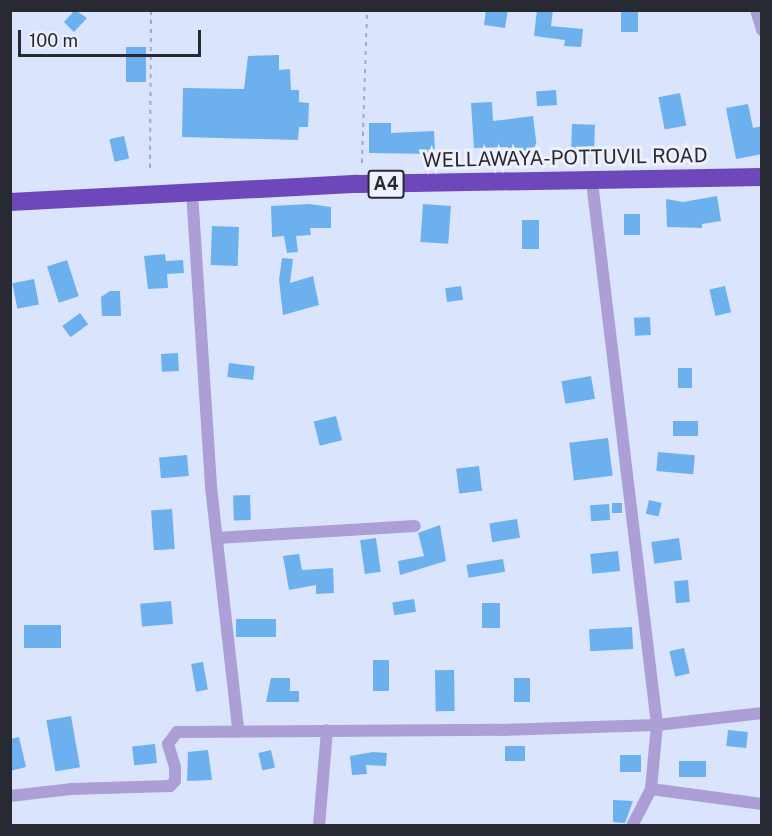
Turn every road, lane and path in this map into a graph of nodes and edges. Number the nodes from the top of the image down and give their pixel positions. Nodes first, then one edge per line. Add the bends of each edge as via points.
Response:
1 (151, 10) edge
2 (367, 10) edge
3 (756, 10) edge
4 (762, 30) edge
5 (362, 163) dead end
6 (150, 168) dead end
7 (762, 177) edge
8 (592, 182) junction
9 (192, 192) junction
10 (10, 202) edge
11 (415, 526) dead end
12 (217, 538) junction
13 (762, 713) edge
14 (657, 725) junction
15 (238, 729) junction
16 (327, 730) junction
17 (651, 789) junction
18 (10, 796) edge
19 (762, 804) edge
20 (319, 825) edge
21 (632, 825) edge

1 - 6 path
2 - 5 path
3 - 4 street
7 - 8 highway, WELLAWAYA-POTTUVIL ROAD / A4
8 - 9 highway, WELLAWAYA-POTTUVIL ROAD / A4 via 358,184
8 - 14 street
9 - 10 highway, WELLAWAYA-POTTUVIL ROAD / A4
9 - 12 street
11 - 12 street
12 - 15 street
13 - 14 street
14 - 16 street
14 - 17 street
15 - 16 street
15 - 18 street via 172,735 168,744 175,781 170,786 70,789
16 - 20 street
17 - 19 street
17 - 21 street

